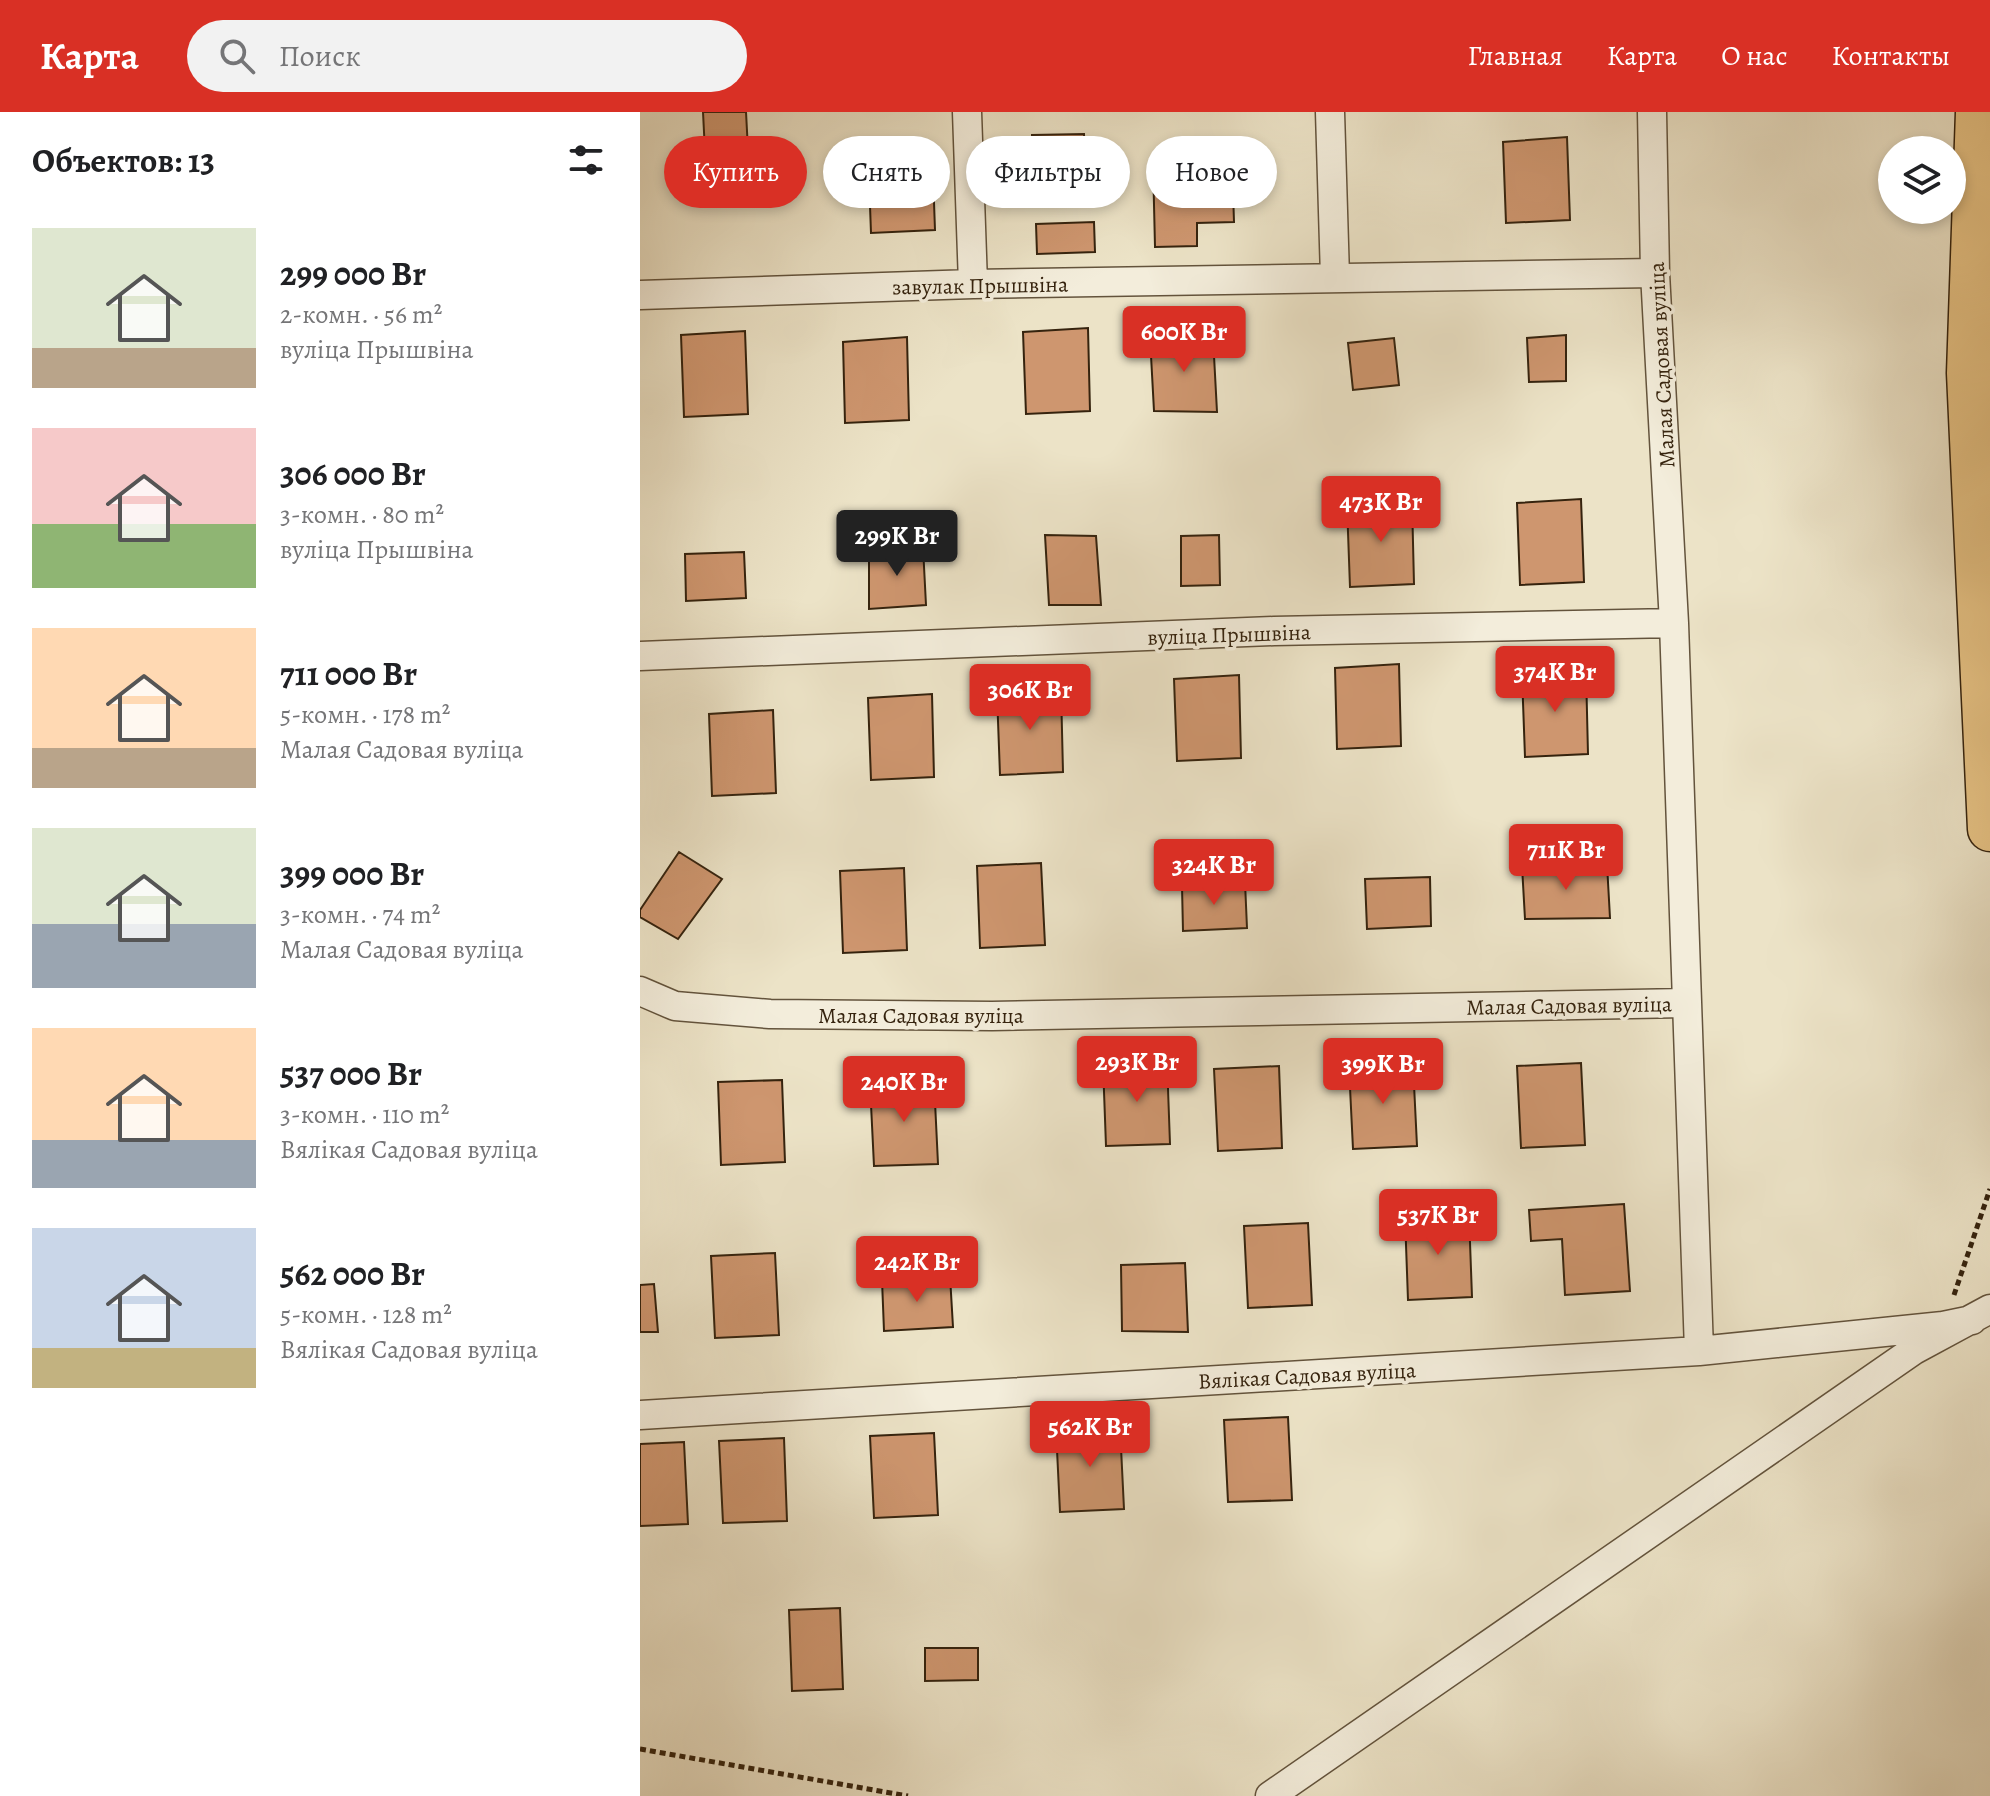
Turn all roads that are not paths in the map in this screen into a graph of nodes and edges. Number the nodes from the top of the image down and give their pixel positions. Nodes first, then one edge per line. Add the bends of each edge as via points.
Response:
1 (967, 112) edge
2 (1330, 112) edge
3 (1652, 112) edge
4 (1978, 112) edge
5 (1655, 273) junction
6 (1335, 277) junction
7 (973, 284) junction
8 (640, 295) edge
9 (1674, 623) junction
10 (640, 656) edge
11 (1990, 829) edge
12 (640, 991) edge
13 (1685, 1003) junction
14 (1981, 1314) edge
15 (1699, 1351) junction
16 (640, 1415) edge
17 (1270, 1796) edge

1 - 7 street
2 - 6 street
3 - 5 street, Малая Садовая вуліца
4 - 11 main road via 1969,373
5 - 6 street, завулак Прышвіна
5 - 9 street, Малая Садовая вуліца
6 - 7 street, завулак Прышвіна
7 - 8 street, завулак Прышвіна
9 - 10 street, вуліца Прышвіна via 1274,631
9 - 13 street, Малая Садовая вуліца
12 - 13 street, Малая Садовая вуліца via 675,1006 770,1014 992,1016
13 - 15 street, Малая Садовая вуліца
14 - 15 street, Вялікая Садовая вуліца via 1943,1326
14 - 17 street via 1914,1350
15 - 16 street, Вялікая Садовая вуліца

